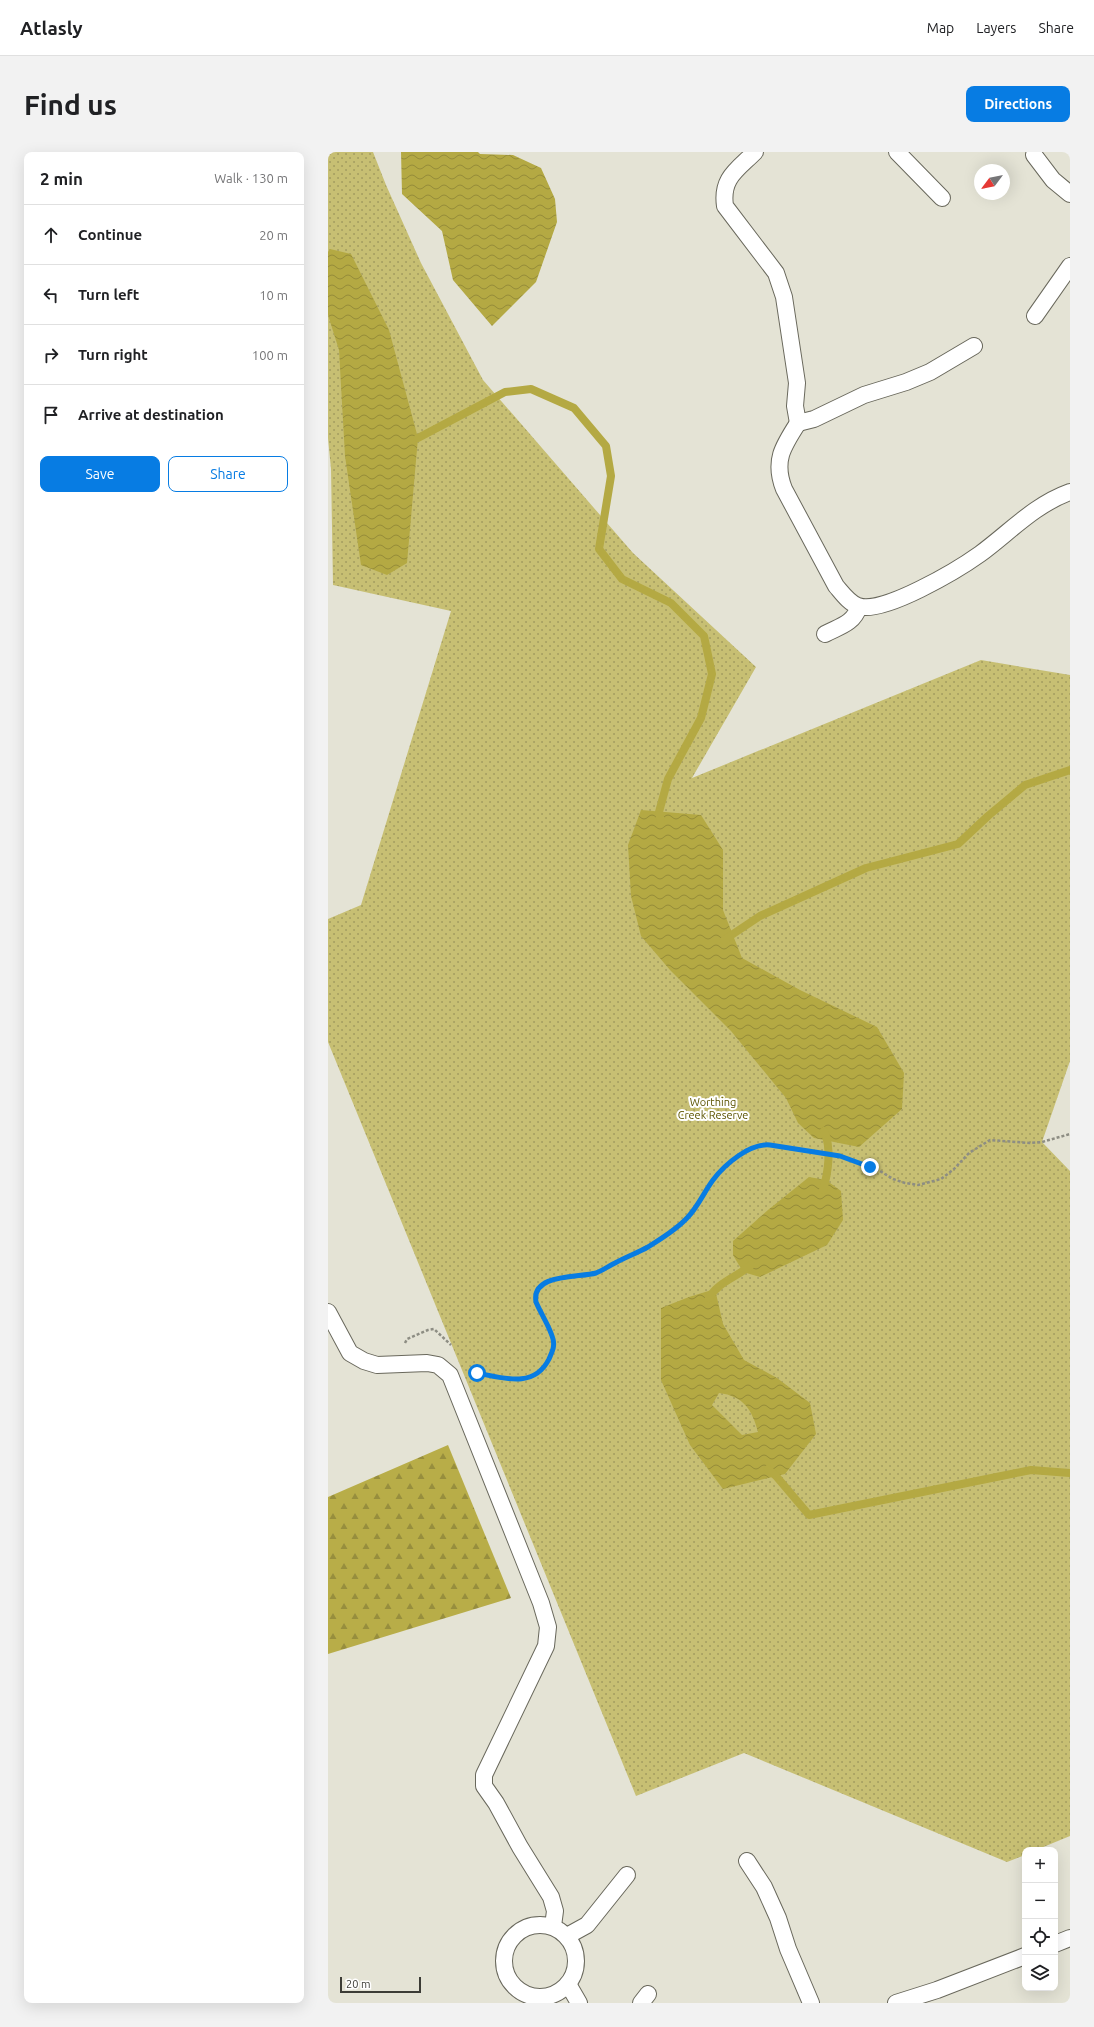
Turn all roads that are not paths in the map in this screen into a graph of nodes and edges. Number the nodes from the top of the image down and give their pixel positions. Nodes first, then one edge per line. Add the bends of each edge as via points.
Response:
1 (755, 152) edge
2 (897, 152) edge
3 (1034, 155) dead end
4 (1070, 194) edge
5 (942, 198) dead end
6 (1070, 266) edge
7 (1035, 316) dead end
8 (974, 346) dead end
9 (798, 423) junction
10 (1070, 492) edge
11 (859, 607) junction
12 (825, 634) dead end
13 (328, 1312) edge
14 (748, 1861) dead end
15 (627, 1875) dead end
16 (553, 1926) junction
17 (567, 1936) junction
18 (1070, 1938) edge
19 (1058, 1943) edge
20 (1022, 1957) edge
21 (568, 1984) junction
22 (579, 2003) edge
23 (811, 2003) edge
24 (896, 2003) edge

1 - 9 lane via 727,181 723,193 725,206 776,273 784,297 797,383 795,406
2 - 5 lane
3 - 4 lane via 1053,180
6 - 7 lane
8 - 9 lane via 930,372 864,395 814,419
9 - 11 lane via 785,442 779,460 779,475 836,586 848,600
10 - 11 lane via 1033,511 979,555 924,587 896,601
11 - 12 lane via 856,616
13 - 16 lane via 350,1353 364,1361 377,1365 427,1363 438,1365 450,1375 541,1602 548,1627 546,1646 484,1775 484,1786 551,1897 555,1910
14 - 23 lane via 764,1887 778,1918
15 - 17 lane via 587,1925
16 - 17 lane
16 - 21 lane via 538,1924 522,1929 511,1939 505,1954 505,1970 512,1984 525,1993 540,1997 555,1994
17 - 21 lane via 575,1952 576,1969
18 - 19 lane
20 - 24 lane
21 - 22 lane

